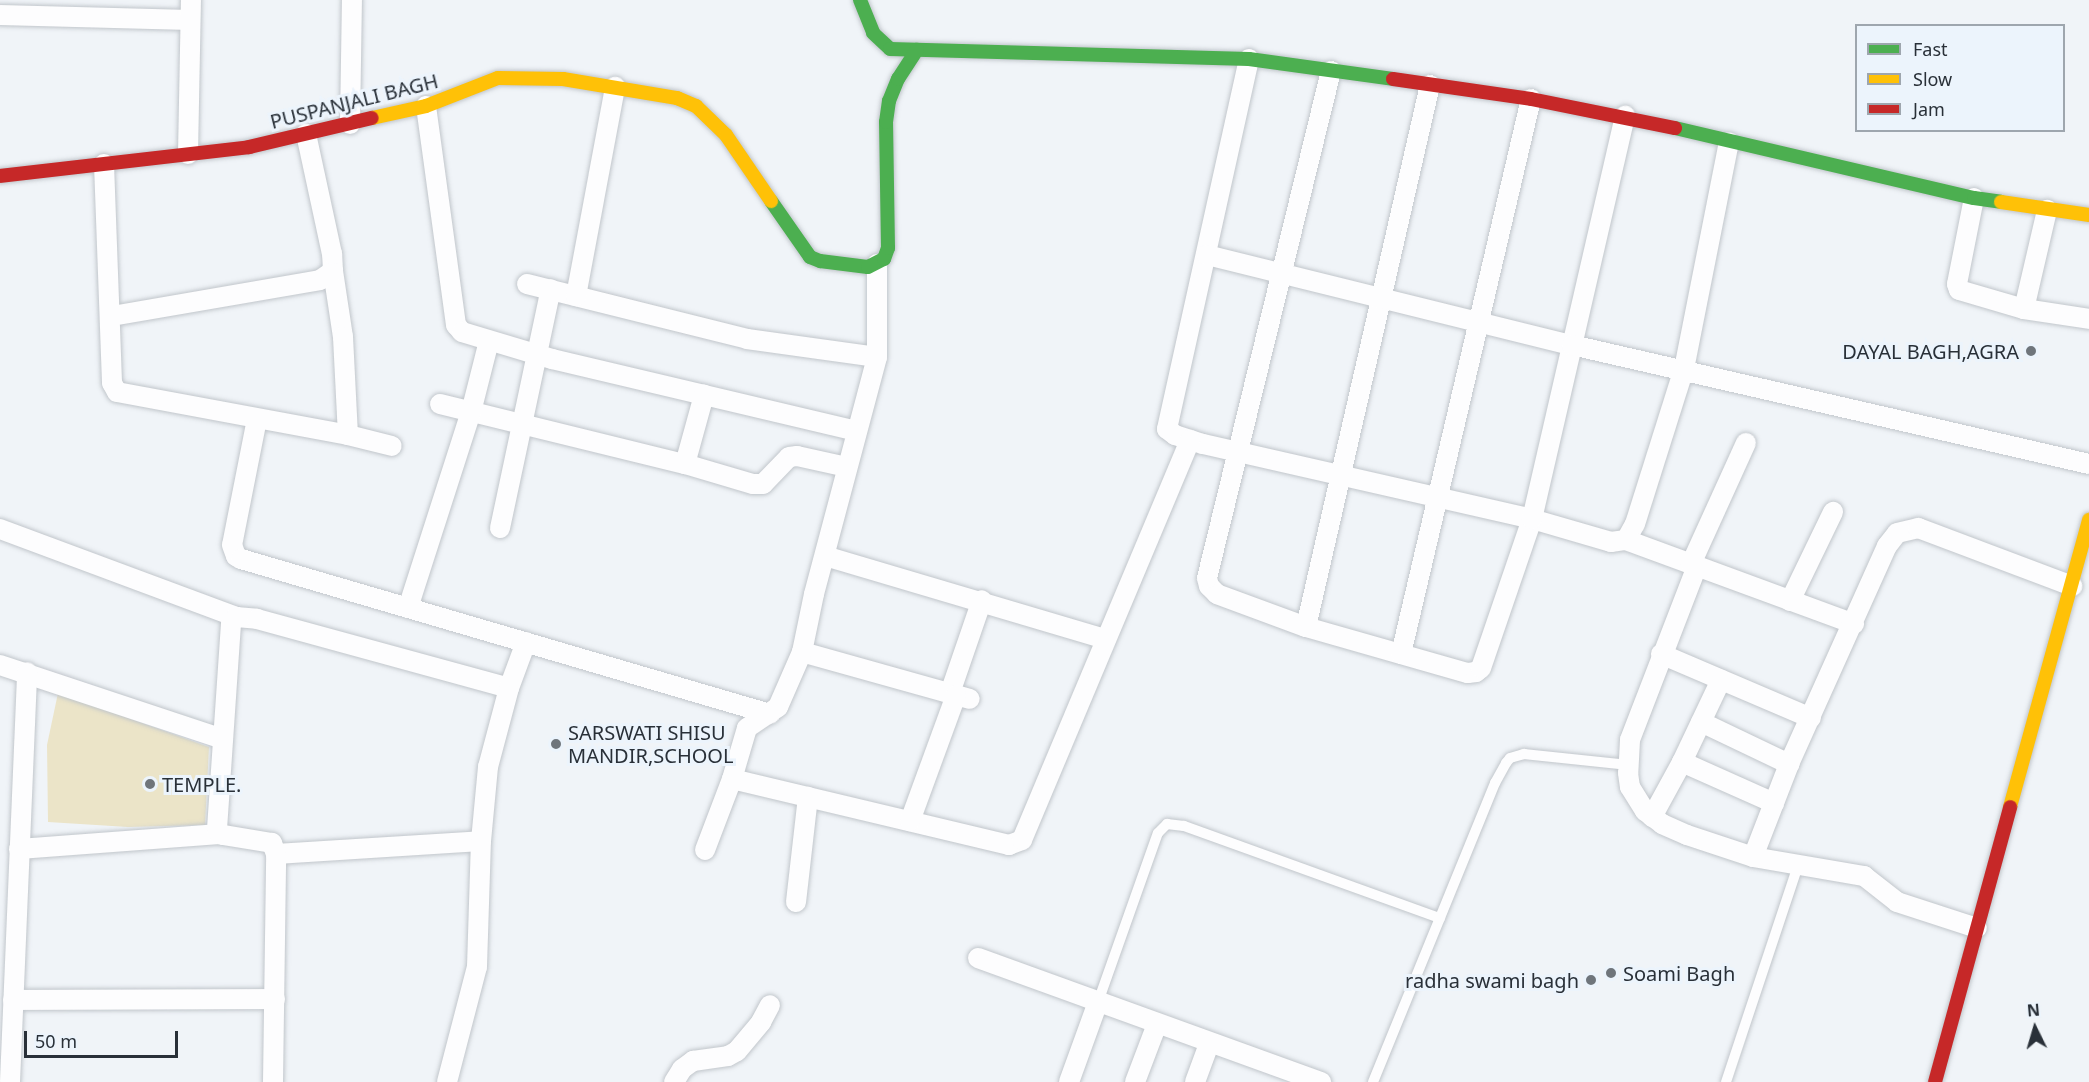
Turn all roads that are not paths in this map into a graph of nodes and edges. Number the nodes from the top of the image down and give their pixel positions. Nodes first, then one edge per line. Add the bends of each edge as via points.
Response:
1 (190, 0) edge
2 (352, 0) edge
3 (860, 0) edge
4 (37, 8) edge
5 (0, 15) edge
6 (190, 20) junction
7 (917, 50) junction
8 (1250, 59) junction
9 (1330, 71) junction
10 (1430, 85) junction
11 (615, 87) junction
12 (1531, 99) junction
13 (426, 106) junction
14 (1625, 116) junction
15 (350, 124) junction
16 (306, 134) junction
17 (1729, 142) junction
18 (188, 154) junction
19 (104, 164) junction
20 (0, 176) edge
21 (1974, 198) junction
22 (2048, 210) junction
23 (2089, 215) edge
24 (1207, 255) junction
25 (877, 264) junction
26 (333, 271) junction
27 (1282, 272) junction
28 (527, 284) dead end
29 (551, 290) junction
30 (576, 296) junction
31 (1382, 296) junction
32 (2025, 309) junction
33 (112, 316) junction
34 (2089, 319) edge
35 (1479, 320) junction
36 (489, 341) junction
37 (1572, 345) junction
38 (537, 355) junction
39 (877, 357) junction
40 (1684, 369) junction
41 (704, 394) junction
42 (440, 404) dead end
43 (471, 412) junction
44 (257, 418) junction
45 (524, 423) junction
46 (857, 430) junction
47 (348, 435) junction
48 (1190, 440) junction
49 (1746, 443) dead end
50 (392, 446) dead end
51 (1239, 451) junction
52 (685, 464) junction
53 (2089, 464) edge
54 (847, 467) junction
55 (1342, 474) junction
56 (1437, 499) junction
57 (1833, 512) dead end
58 (1532, 519) junction
59 (2089, 520) edge
60 (500, 528) dead end
61 (0, 529) edge
62 (1626, 540) junction
63 (825, 556) junction
64 (1694, 565) junction
65 (2072, 586) junction
66 (981, 600) junction
67 (1790, 601) junction
68 (408, 608) junction
69 (236, 617) junction
70 (1854, 624) junction
71 (1306, 627) junction
72 (1106, 639) junction
73 (526, 642) junction
74 (802, 652) junction
75 (1401, 654) junction
76 (1661, 654) junction
77 (0, 664) edge
78 (27, 672) junction
79 (1720, 680) junction
80 (509, 688) junction
81 (959, 695) junction
82 (770, 714) junction
83 (1811, 718) junction
84 (1701, 722) junction
85 (222, 739) junction
86 (1682, 762) junction
87 (1628, 765) junction
88 (1789, 765) junction
89 (732, 779) junction
90 (808, 797) junction
91 (1774, 803) junction
92 (1652, 817) junction
93 (910, 821) junction
94 (219, 834) junction
95 (481, 841) junction
96 (19, 849) junction
97 (705, 850) dead end
98 (276, 854) junction
99 (1753, 857) junction
100 (1798, 866) junction
101 (796, 902) dead end
102 (1440, 918) junction
103 (1977, 928) junction
104 (978, 958) dead end
105 (274, 999) junction
106 (13, 1000) junction
107 (1098, 1002) junction
108 (770, 1005) dead end
109 (1157, 1024) junction
110 (1209, 1044) junction
111 (1274, 1074) edge
112 (9, 1082) edge
113 (273, 1082) edge
114 (447, 1082) edge
115 (674, 1082) edge
116 (1070, 1082) edge
117 (1135, 1082) edge
118 (1195, 1082) edge
119 (1321, 1082) edge
120 (1373, 1082) edge
121 (1726, 1082) edge
122 (1935, 1082) edge

1 - 6 street
2 - 15 street
3 - 7 street via 867,22 881,43 890,49
4 - 5 street
4 - 6 street
6 - 18 street
7 - 8 street
7 - 25 street via 898,78 889,101 888,248
8 - 9 street
8 - 24 street
9 - 10 street
9 - 27 street
10 - 12 street
10 - 31 street
11 - 13 street, PUSPANJALI BAGH via 563,79 498,78
11 - 25 street, PUSPANJALI BAGH via 677,98 709,116 748,165 810,257 850,266
11 - 30 street
12 - 14 street
12 - 35 street
13 - 15 street, PUSPANJALI BAGH
13 - 36 street via 456,325 468,335
14 - 17 street
14 - 37 street
15 - 16 street, PUSPANJALI BAGH
16 - 18 street, PUSPANJALI BAGH via 249,147
16 - 26 street
17 - 21 street
17 - 40 street
18 - 19 street, PUSPANJALI BAGH
19 - 20 street, PUSPANJALI BAGH
19 - 33 street
21 - 22 street
21 - 32 street via 1959,290
22 - 23 street
22 - 32 street
24 - 27 street
24 - 48 street via 1167,424 1170,433
25 - 39 street
26 - 33 street via 320,280
26 - 47 street via 343,337
27 - 31 street
27 - 51 street
28 - 29 street
29 - 30 street
29 - 38 street
30 - 39 street via 747,339
31 - 35 street
31 - 55 street
32 - 34 street
33 - 44 street via 112,383 117,392
35 - 37 street
35 - 56 street
36 - 38 street
36 - 43 street
37 - 40 street
37 - 58 street
38 - 41 street
38 - 45 street
39 - 46 street
40 - 53 street
40 - 62 street via 1635,524
41 - 46 street
41 - 52 street
42 - 43 street
43 - 45 street
43 - 68 street
44 - 47 street
44 - 68 street via 232,545 236,556
45 - 52 street
45 - 60 street
46 - 54 street
47 - 50 street
48 - 51 street
48 - 72 street
49 - 64 street
51 - 55 street
51 - 71 street via 1207,578 1209,586 1217,594
52 - 54 street via 758,484 767,481 789,457
54 - 63 street
55 - 56 street
55 - 71 street
56 - 58 street
56 - 75 street
57 - 67 street
58 - 62 street via 1611,542
58 - 75 street via 1479,671 1468,673
59 - 65 street
61 - 69 street
62 - 64 street
63 - 66 street
63 - 74 street
64 - 67 street
64 - 76 street
65 - 70 street via 1918,528 1906,529 1897,533 1887,546
65 - 103 street
66 - 72 street
66 - 81 street
67 - 70 street
68 - 73 street
69 - 80 street via 257,619
69 - 85 street via 229,632
70 - 83 street
71 - 75 street
72 - 93 street via 1022,840 1010,845
73 - 80 street
73 - 82 street
74 - 81 street
74 - 82 street via 783,698
76 - 79 street
76 - 87 street via 1630,740
77 - 78 street
78 - 85 street
78 - 96 street
79 - 83 street
79 - 84 street
80 - 95 street via 488,767
81 - 93 street
82 - 89 street via 747,728
83 - 88 street
84 - 86 street
84 - 88 street
85 - 94 street
86 - 91 street
86 - 92 street
87 - 92 street via 1630,787
87 - 102 lane via 1524,754 1510,758 1495,783
88 - 91 street
89 - 90 street
89 - 97 street
90 - 93 street
90 - 101 street
91 - 99 street
92 - 99 street via 1687,835
94 - 96 street
94 - 98 street via 272,843
95 - 98 street
95 - 114 street via 477,967
96 - 106 street
98 - 105 street
99 - 100 street
100 - 103 street via 1864,876 1897,902
100 - 121 lane
102 - 107 lane via 1184,826 1167,824 1158,833
102 - 120 lane
103 - 122 street
104 - 107 street
105 - 106 street
105 - 113 street
106 - 112 street
107 - 109 street
107 - 116 street
108 - 115 street via 737,1051 693,1061 681,1069
109 - 110 street
109 - 117 street
110 - 111 street
110 - 118 street
111 - 119 street

